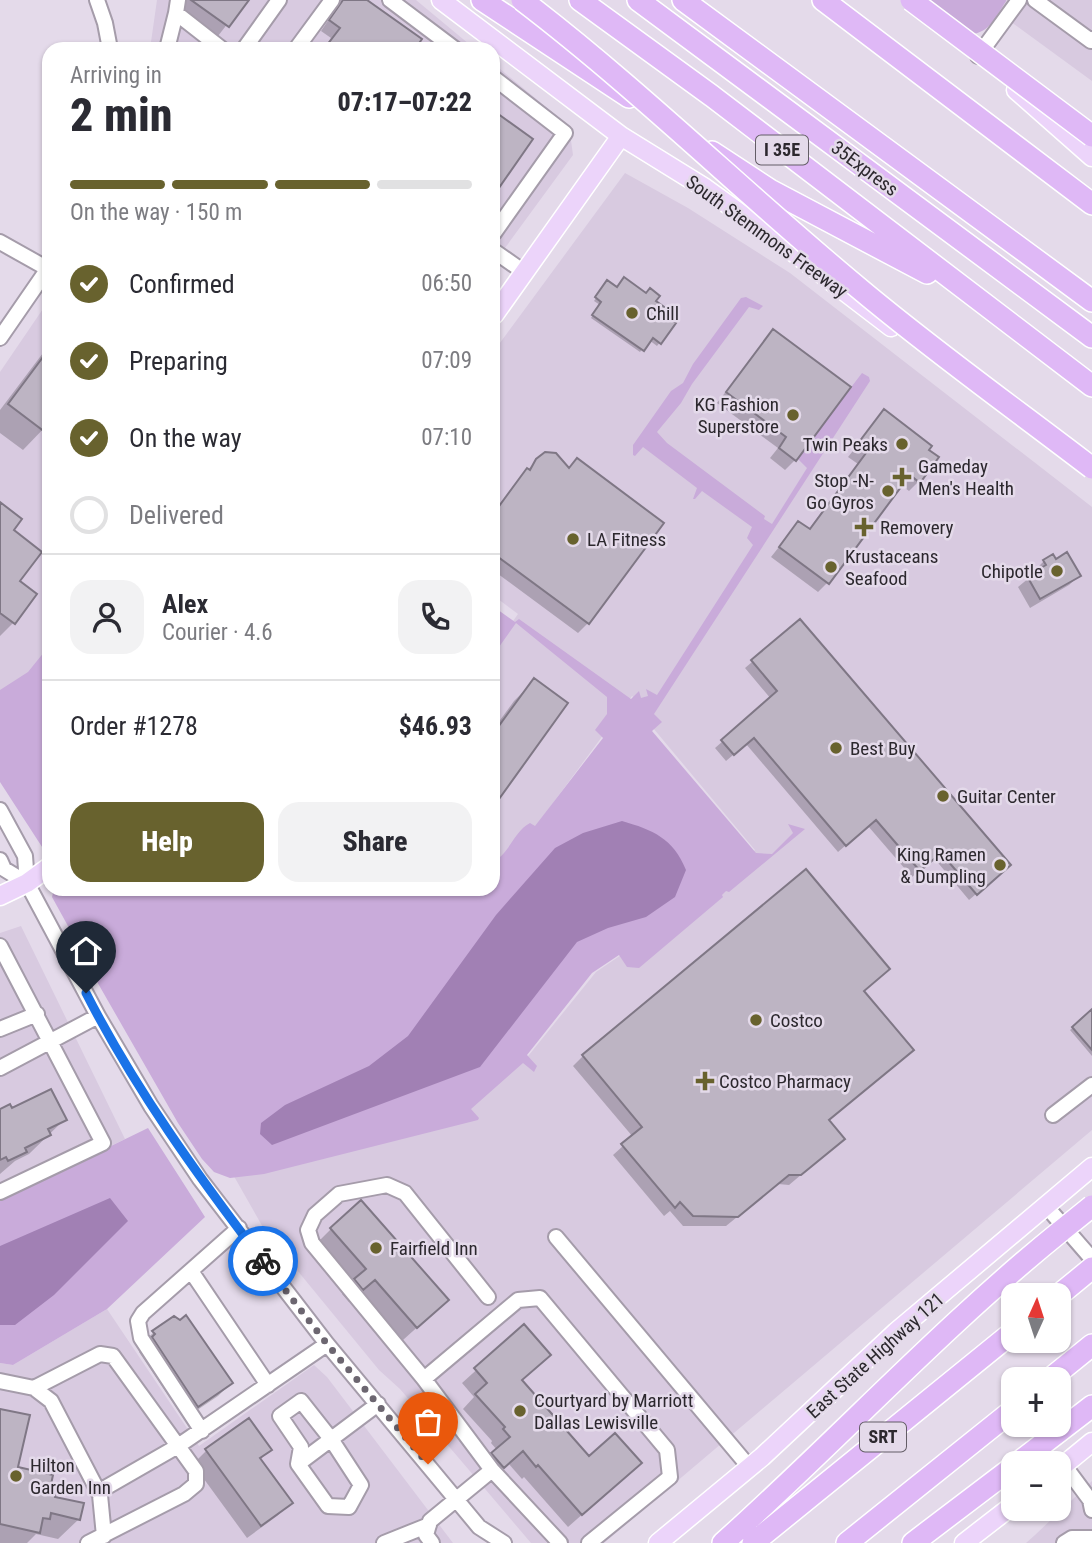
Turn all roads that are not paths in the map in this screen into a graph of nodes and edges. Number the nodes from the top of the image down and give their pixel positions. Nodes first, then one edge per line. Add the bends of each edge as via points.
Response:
1 (97, 0) edge
2 (279, 0) edge
3 (332, 0) edge
4 (390, 0) edge
5 (441, 0) edge
6 (482, 0) edge
7 (522, 0) edge
8 (580, 0) edge
9 (638, 0) edge
10 (683, 0) edge
11 (823, 0) edge
12 (913, 0) edge
13 (1019, 0) edge
14 (1035, 0) edge
15 (177, 7) edge
16 (1092, 39) edge
17 (109, 42) edge
18 (169, 42) edge
19 (214, 42) edge
20 (249, 42) edge
21 (301, 42) edge
22 (437, 42) edge
23 (484, 42) edge
24 (500, 54) edge
25 (978, 56) junction
26 (500, 86) edge
27 (621, 136) junction
28 (1092, 136) edge
29 (1092, 157) edge
30 (1092, 204) edge
31 (500, 225) edge
32 (0, 242) edge
33 (500, 255) edge
34 (42, 265) edge
35 (524, 272) junction
36 (42, 277) edge
37 (1092, 301) edge
38 (982, 302) junction
39 (500, 306) edge
40 (1092, 337) edge
41 (0, 338) edge
42 (1092, 386) edge
43 (1092, 468) edge
44 (1092, 474) edge
45 (0, 810) edge
46 (0, 860) edge
47 (42, 872) edge
48 (27, 883) junction
49 (0, 896) edge
50 (0, 946) edge
51 (37, 1014) junction
52 (98, 1016) junction
53 (0, 1030) edge
54 (51, 1042) junction
55 (0, 1068) edge
56 (1092, 1084) edge
57 (1053, 1115) dead end
58 (1092, 1167) edge
59 (0, 1192) edge
60 (1046, 1206) junction
61 (1092, 1206) edge
62 (239, 1228) junction
63 (556, 1237) dead end
64 (1092, 1259) edge
65 (1092, 1268) edge
66 (191, 1271) junction
67 (1071, 1285) edge
68 (488, 1297) dead end
69 (1001, 1342) edge
70 (327, 1344) junction
71 (1092, 1345) edge
72 (1092, 1359) edge
73 (1065, 1367) edge
74 (1071, 1374) edge
75 (424, 1379) junction
76 (0, 1381) edge
77 (268, 1385) junction
78 (34, 1388) junction
79 (378, 1404) junction
80 (1092, 1405) edge
81 (1001, 1420) edge
82 (1001, 1425) edge
83 (202, 1431) junction
84 (331, 1439) junction
85 (1092, 1442) edge
86 (178, 1446) junction
87 (1033, 1451) edge
88 (956, 1457) junction
89 (1071, 1459) edge
90 (298, 1464) junction
91 (754, 1464) junction
92 (492, 1470) junction
93 (1001, 1475) edge
94 (1071, 1478) edge
95 (98, 1492) junction
96 (457, 1499) junction
97 (1092, 1510) edge
98 (1001, 1514) edge
99 (429, 1525) junction
100 (480, 1527) junction
101 (104, 1536) junction
102 (1092, 1538) edge
103 (89, 1543) edge
104 (384, 1543) edge
105 (432, 1543) edge
106 (485, 1543) edge
107 (504, 1543) edge
108 (560, 1543) edge
109 (589, 1543) edge
110 (658, 1543) edge
111 (675, 1543) edge
112 (723, 1543) edge
113 (752, 1543) edge
114 (847, 1543) edge
115 (913, 1543) edge
116 (964, 1543) edge
117 (1064, 1543) edge

1 - 17 street
2 - 20 street
3 - 21 street
4 - 22 street
5 - 23 main road, South Stemmons Freeway
6 - 38 highway via 770,190
7 - 43 highway, bridge via 640,96 861,290
8 - 38 highway, I 35E
9 - 40 highway, 35Express
10 - 37 highway
11 - 30 highway
12 - 25 main road
12 - 28 highway, bridge
13 - 25 street
14 - 16 street
15 - 18 street
15 - 19 street
24 - 27 main road, South Stemmons Freeway
25 - 29 main road
26 - 31 street via 565,133
27 - 35 main road
27 - 44 main road, South Stemmons Freeway via 705,188
32 - 34 street
33 - 35 street
35 - 39 main road
36 - 41 street
38 - 42 highway, I 35E
45 - 48 street via 25,856
46 - 48 street via 5,869
47 - 48 main road
48 - 49 main road
48 - 52 street
50 - 51 street
51 - 53 street
51 - 54 street
52 - 54 street
52 - 62 street via 151,1106
54 - 55 street
54 - 59 street via 103,1143
56 - 57 street
58 - 60 main road, East State Highway 121
60 - 64 street
60 - 91 main road, East State Highway 121 via 896,1332
61 - 112 highway, bridge via 926,1350
62 - 66 street
62 - 70 street
63 - 91 street
65 - 67 highway
66 - 77 street
66 - 83 street via 143,1313 138,1329
68 - 75 street via 405,1193 387,1185 339,1194 315,1215 307,1230 312,1243
69 - 113 highway, SRT
70 - 77 street
70 - 79 street
71 - 73 highway
72 - 74 highway
75 - 92 street
75 - 109 street via 518,1300 540,1298 667,1450 670,1477
76 - 78 street
77 - 83 street
78 - 86 street via 100,1354 113,1356
78 - 95 street via 51,1401
79 - 84 street
79 - 96 street
80 - 87 highway
81 - 88 highway
82 - 88 highway
83 - 86 street
84 - 90 street
84 - 90 street via 301,1401 280,1416 302,1447
84 - 90 street via 361,1485 349,1507 328,1506
85 - 89 main road
86 - 95 street
86 - 101 street via 196,1471 196,1484
88 - 114 highway
91 - 110 main road, East State Highway 121
91 - 111 main road via 709,1514
92 - 96 street
92 - 108 street
93 - 115 highway
94 - 97 street via 1090,1500
95 - 101 street
96 - 99 street
96 - 100 street
98 - 116 main road
99 - 104 street
99 - 105 street via 426,1535
100 - 106 street
100 - 107 street
101 - 103 street
102 - 117 street via 1072,1538

